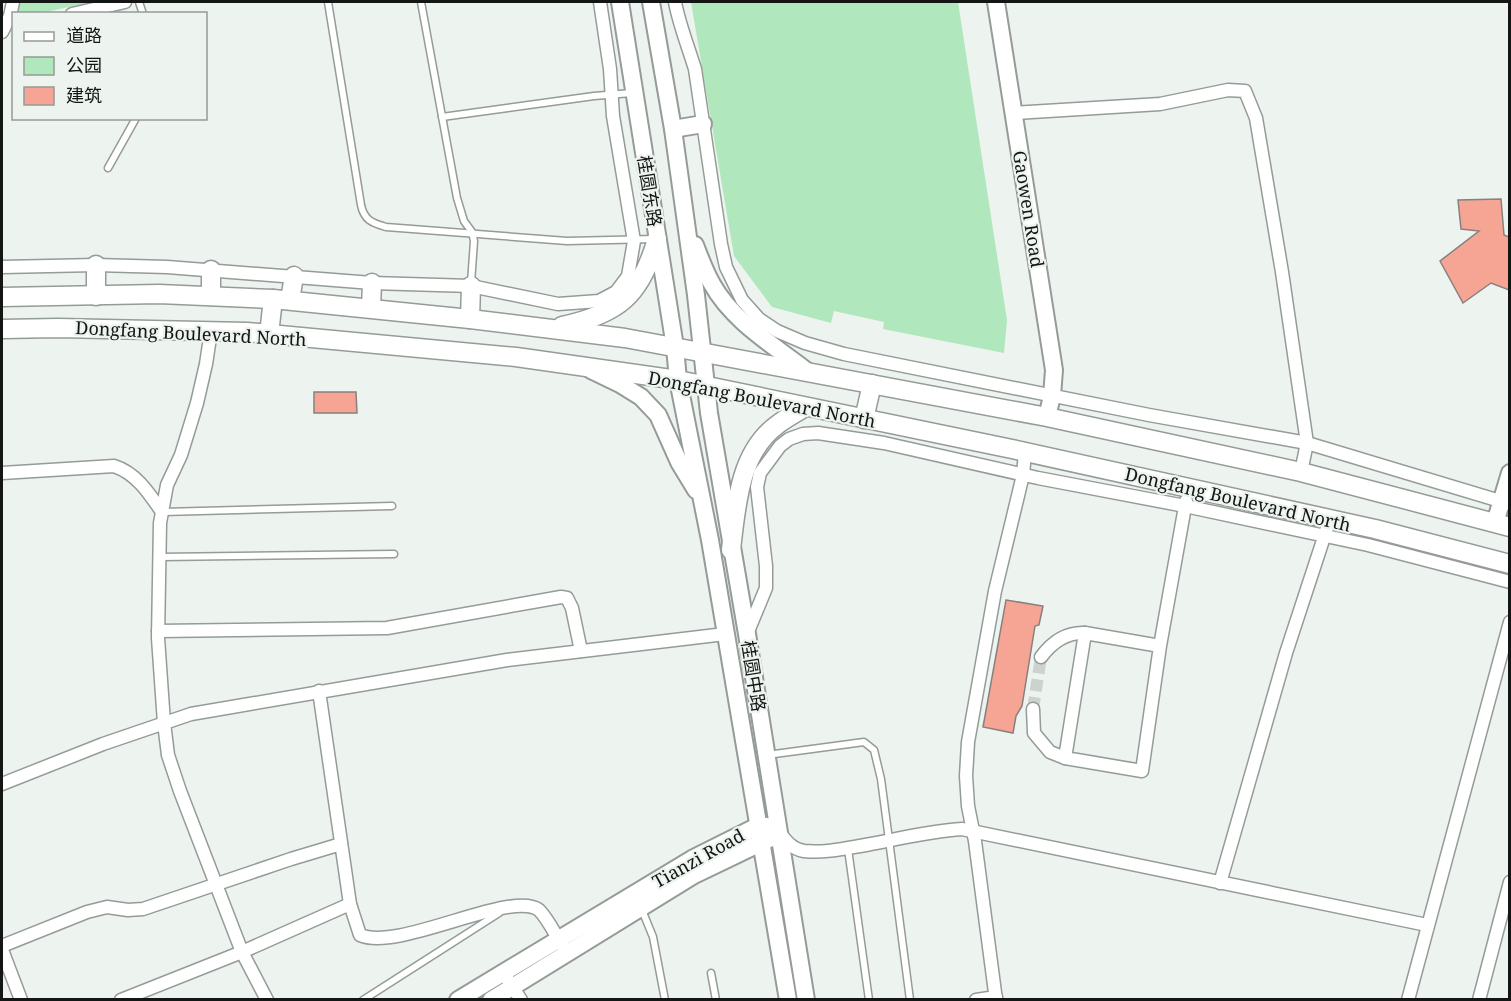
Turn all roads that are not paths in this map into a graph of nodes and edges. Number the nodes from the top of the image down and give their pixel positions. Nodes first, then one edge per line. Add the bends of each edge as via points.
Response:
1 (12, 2) edge
2 (125, 2) edge
3 (328, 2) edge
4 (421, 2) edge
5 (600, 2) edge
6 (620, 2) edge
7 (651, 2) edge
8 (675, 2) edge
9 (996, 2) edge
10 (81, 12) edge
11 (6, 30) edge
12 (634, 92) junction
13 (610, 94) junction
14 (1014, 113) junction
15 (442, 117) junction
16 (135, 120) edge
17 (703, 124) junction
18 (673, 129) junction
19 (108, 168) dead end
20 (686, 223) junction
21 (472, 232) junction
22 (657, 239) junction
23 (634, 241) junction
24 (96, 265) junction
25 (2, 267) edge
26 (211, 270) junction
27 (294, 276) junction
28 (372, 282) junction
29 (471, 286) junction
30 (96, 296) junction
31 (211, 296) junction
32 (2, 297) edge
33 (281, 300) junction
34 (371, 308) junction
35 (470, 319) junction
36 (553, 328) junction
37 (2, 329) edge
38 (211, 331) junction
39 (269, 334) junction
40 (675, 347) junction
41 (702, 352) junction
42 (585, 366) junction
43 (808, 372) junction
44 (678, 380) junction
45 (872, 384) junction
46 (705, 385) junction
47 (1052, 396) junction
48 (806, 408) junction
49 (1047, 417) junction
50 (864, 419) junction
51 (1307, 443) junction
52 (1025, 452) junction
53 (1300, 472) junction
54 (2, 473) edge
55 (1509, 473) edge
56 (1023, 475) junction
57 (1188, 488) junction
58 (702, 500) junction
59 (1505, 502) edge
60 (392, 506) dead end
61 (1185, 506) junction
62 (162, 512) junction
63 (1502, 525) edge
64 (1328, 528) junction
65 (731, 550) junction
66 (394, 554) dead end
67 (160, 557) junction
68 (1509, 564) edge
69 (1509, 582) edge
70 (1509, 622) edge
71 (158, 631) junction
72 (1085, 633) junction
73 (724, 634) junction
74 (747, 634) junction
75 (1160, 646) junction
76 (581, 651) junction
77 (1041, 657) tunnel mouth
78 (319, 692) junction
79 (1033, 709) tunnel mouth
80 (164, 723) junction
81 (766, 755) junction
82 (1065, 758) junction
83 (2, 784) edge
84 (778, 831) junction
85 (974, 832) junction
86 (760, 834) junction
87 (890, 841) junction
88 (341, 844) junction
89 (848, 848) junction
90 (1509, 882) edge
91 (1220, 883) junction
92 (216, 885) junction
93 (637, 901) junction
94 (350, 904) junction
95 (503, 908) junction
96 (1427, 925) junction
97 (562, 946) junction
98 (2, 948) edge
99 (242, 952) junction
100 (711, 973) dead end
101 (512, 986) edge
102 (996, 998) edge
103 (21, 999) edge
104 (121, 999) edge
105 (267, 999) edge
106 (363, 999) edge
107 (458, 999) edge
108 (490, 999) edge
109 (665, 999) edge
110 (716, 999) edge
111 (788, 999) edge
112 (806, 999) edge
113 (869, 999) edge
114 (910, 999) edge
115 (975, 999) edge
116 (1408, 999) edge
117 (1479, 999) edge

1 - 11 street
2 - 10 street
3 - 21 lane via 365,218 386,226
4 - 15 lane
5 - 13 street
6 - 12 main road, 桂圆东路
7 - 18 main road, 桂圆东路
8 - 17 street via 695,69
9 - 14 main road, Gaowen Road
12 - 13 lane
12 - 22 main road, 桂圆东路
13 - 15 lane
13 - 23 street
14 - 47 main road, Gaowen Road via 1054,370
14 - 51 street via 1160,104 1235,89 1245,91 1256,118 1263,154
15 - 21 lane via 457,198
16 - 19 lane
17 - 18 main road
17 - 47 street via 726,267 742,300 759,319 805,343 844,354
18 - 20 main road, 桂圆东路
20 - 41 main road, 桂圆东路
20 - 43 main road via 713,285 732,310 760,337
21 - 23 lane via 567,241
21 - 29 lane
22 - 23 lane
22 - 36 main road via 636,289 621,304 580,322
22 - 40 main road, 桂圆东路
23 - 29 street via 628,276 616,292 599,302 558,304
24 - 25 street
24 - 26 street
24 - 30 main road
26 - 27 street
26 - 31 main road
27 - 28 street
27 - 33 main road
28 - 29 street
28 - 34 main road
29 - 35 main road
30 - 31 main road, Dongfang Boulevard North
30 - 32 main road, Dongfang Boulevard North
31 - 33 main road, Dongfang Boulevard North
33 - 34 main road, Dongfang Boulevard North
33 - 39 main road
34 - 35 main road, Dongfang Boulevard North
35 - 36 main road, Dongfang Boulevard North
36 - 40 main road, Dongfang Boulevard North
37 - 38 main road, Dongfang Boulevard North
38 - 39 main road, Dongfang Boulevard North
38 - 62 street via 197,403 167,485
39 - 42 main road, Dongfang Boulevard North
40 - 41 main road, Dongfang Boulevard North
40 - 44 main road, 桂圆东路
41 - 43 main road, Dongfang Boulevard North
41 - 46 main road, 桂圆中路
42 - 44 main road, Dongfang Boulevard North
42 - 58 main road via 640,397 658,415
43 - 45 main road, Dongfang Boulevard North
44 - 46 main road, Dongfang Boulevard North
44 - 58 main road, 桂圆中路
45 - 49 main road, Dongfang Boulevard North
45 - 50 main road
46 - 48 main road, Dongfang Boulevard North
46 - 65 main road, 桂圆中路
47 - 49 main road, Gaowen Road
47 - 51 street
48 - 50 main road, Dongfang Boulevard North
48 - 65 main road via 776,425 757,447 745,470 736,505
49 - 53 main road, Dongfang Boulevard North
50 - 52 main road, Dongfang Boulevard North
51 - 53 street
51 - 59 street
52 - 56 street
52 - 57 main road, Dongfang Boulevard North
53 - 63 main road, Dongfang Boulevard North
54 - 62 street via 114,466 127,470
55 - 59 main road
56 - 61 street
56 - 74 street via 884,443 818,433 789,440 760,473 757,487 766,588
56 - 85 street via 995,591 968,742 966,776
57 - 61 street
57 - 64 main road, Dongfang Boulevard North
58 - 73 main road, 桂圆中路
59 - 63 main road
60 - 62 lane
61 - 64 street
61 - 75 street
62 - 67 street
64 - 68 main road, Dongfang Boulevard North
64 - 69 street
64 - 91 street via 1286,653
65 - 74 main road, 桂圆中路
66 - 67 lane
67 - 71 street
70 - 96 street
71 - 76 street via 387,628 561,597 567,598 572,608
71 - 80 street
72 - 75 street
72 - 77 street via 1059,639
72 - 82 street
73 - 76 street
73 - 86 main road, 桂圆中路
74 - 81 main road, 桂圆中路
75 - 82 street via 1142,771
76 - 78 street
78 - 80 street via 191,714
78 - 88 street
79 - 82 street via 1034,734 1050,752
80 - 83 street
80 - 92 street via 168,754
81 - 84 main road, 桂圆中路
81 - 87 lane via 864,742 869,745 877,760
84 - 86 main road, Tianzi Road via 767,826
84 - 89 street via 793,847 804,850
84 - 112 main road, 桂圆中路
85 - 87 street via 962,829
85 - 91 street
85 - 102 street
86 - 93 main road, Tianzi Road via 692,859
86 - 111 main road, 桂圆中路
87 - 89 street
87 - 114 lane
88 - 92 street
88 - 94 street
89 - 113 lane
90 - 117 street
91 - 96 street
92 - 98 street via 143,909 107,907 87,912
92 - 99 street
93 - 97 main road, Tianzi Road
93 - 109 lane via 653,938
94 - 95 street via 360,934 376,939
94 - 99 street
95 - 97 street via 531,906 538,910
95 - 106 lane
96 - 116 street
97 - 101 main road, Tianzi Road
98 - 103 street
99 - 104 street
99 - 105 street
100 - 110 lane
101 - 107 main road, Tianzi Road
101 - 108 main road, Tianzi Road
102 - 115 street

